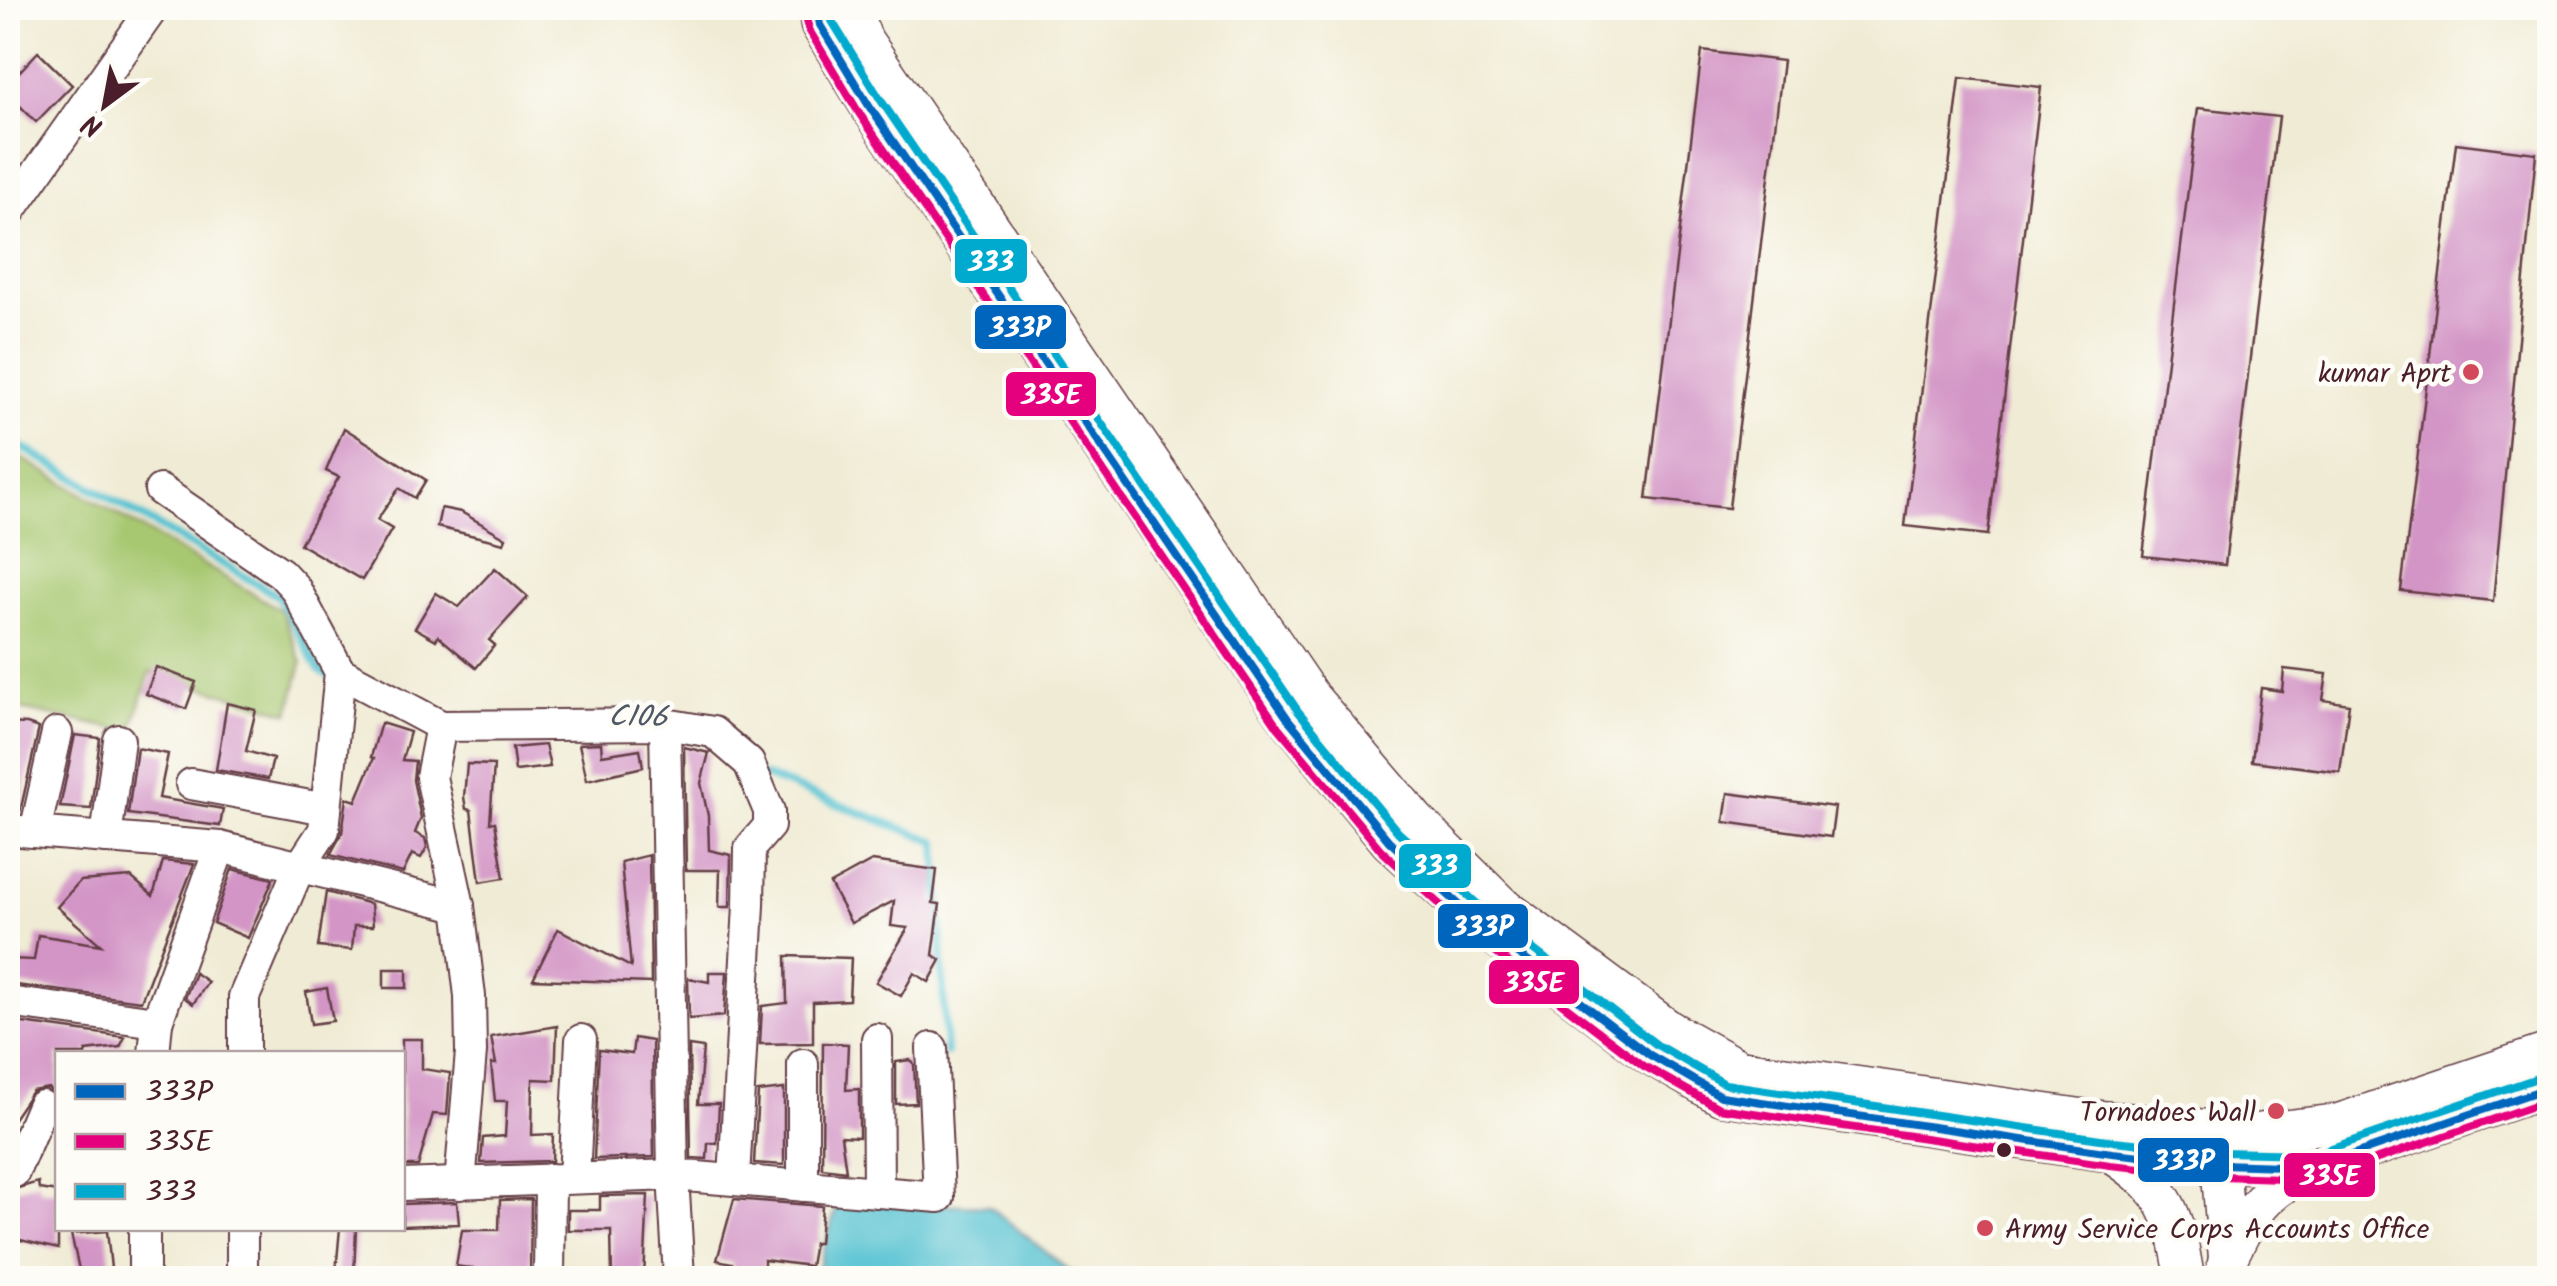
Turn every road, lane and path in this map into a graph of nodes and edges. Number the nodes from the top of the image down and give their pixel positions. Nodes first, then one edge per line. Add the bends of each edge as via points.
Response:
1 (153, 8) edge
2 (817, 8) edge
3 (850, 8) edge
4 (8, 214) edge
5 (160, 490) dead end
6 (340, 672) junction
7 (664, 724) junction
8 (56, 733) dead end
9 (439, 733) junction
10 (119, 740) dead end
11 (191, 784) dead end
12 (326, 808) junction
13 (21, 831) edge
14 (106, 838) junction
15 (220, 848) junction
16 (299, 868) junction
17 (458, 906) junction
18 (8, 1002) edge
19 (157, 1022) junction
20 (877, 1039) dead end
21 (581, 1040) dead end
22 (932, 1048) dead end
23 (154, 1051) edge
24 (244, 1051) edge
25 (2550, 1052) edge
26 (803, 1064) dead end
27 (2550, 1087) edge
28 (42, 1106) dead end
29 (2218, 1148) junction
30 (2112, 1153) junction
31 (2316, 1167) junction
32 (8, 1172) edge
33 (673, 1175) junction
34 (562, 1178) junction
35 (734, 1179) junction
36 (460, 1184) junction
37 (405, 1186) edge
38 (804, 1186) junction
39 (878, 1192) junction
40 (144, 1231) edge
41 (242, 1231) edge
42 (2226, 1268) edge
43 (144, 1278) edge
44 (242, 1278) edge
45 (549, 1278) edge
46 (679, 1278) edge
47 (2185, 1278) edge

1 - 4 street
2 - 30 main road via 820,25 870,106 1288,719 1389,842 1488,930 1650,1055 1721,1096
3 - 29 main road via 864,41 1311,698 1416,821 1501,905 1668,1029 1739,1069 2088,1119
5 - 6 street via 281,573
6 - 9 street
6 - 12 street
7 - 9 street
7 - 33 street
7 - 35 street via 713,732 748,763 769,810 769,826 750,848
8 - 13 street
9 - 17 street via 431,776
10 - 14 street
11 - 12 street
12 - 16 street via 324,830
13 - 14 street
14 - 15 street
15 - 16 street
15 - 19 street
16 - 17 street
16 - 24 street via 244,997
17 - 36 street via 471,1052
18 - 19 street
19 - 23 street
20 - 39 street
21 - 34 street
22 - 39 street via 939,1197
25 - 29 main road via 2338,1124
26 - 38 street
27 - 31 main road
28 - 32 street via 14,1172
29 - 30 main road
29 - 31 main road
29 - 42 main road
30 - 47 main road via 2143,1173 2167,1203
31 - 42 main road via 2272,1190 2252,1212
33 - 34 street
33 - 35 street
33 - 46 street
34 - 36 street
34 - 45 street
35 - 38 street
36 - 37 street
38 - 39 street
40 - 43 street
41 - 44 street

